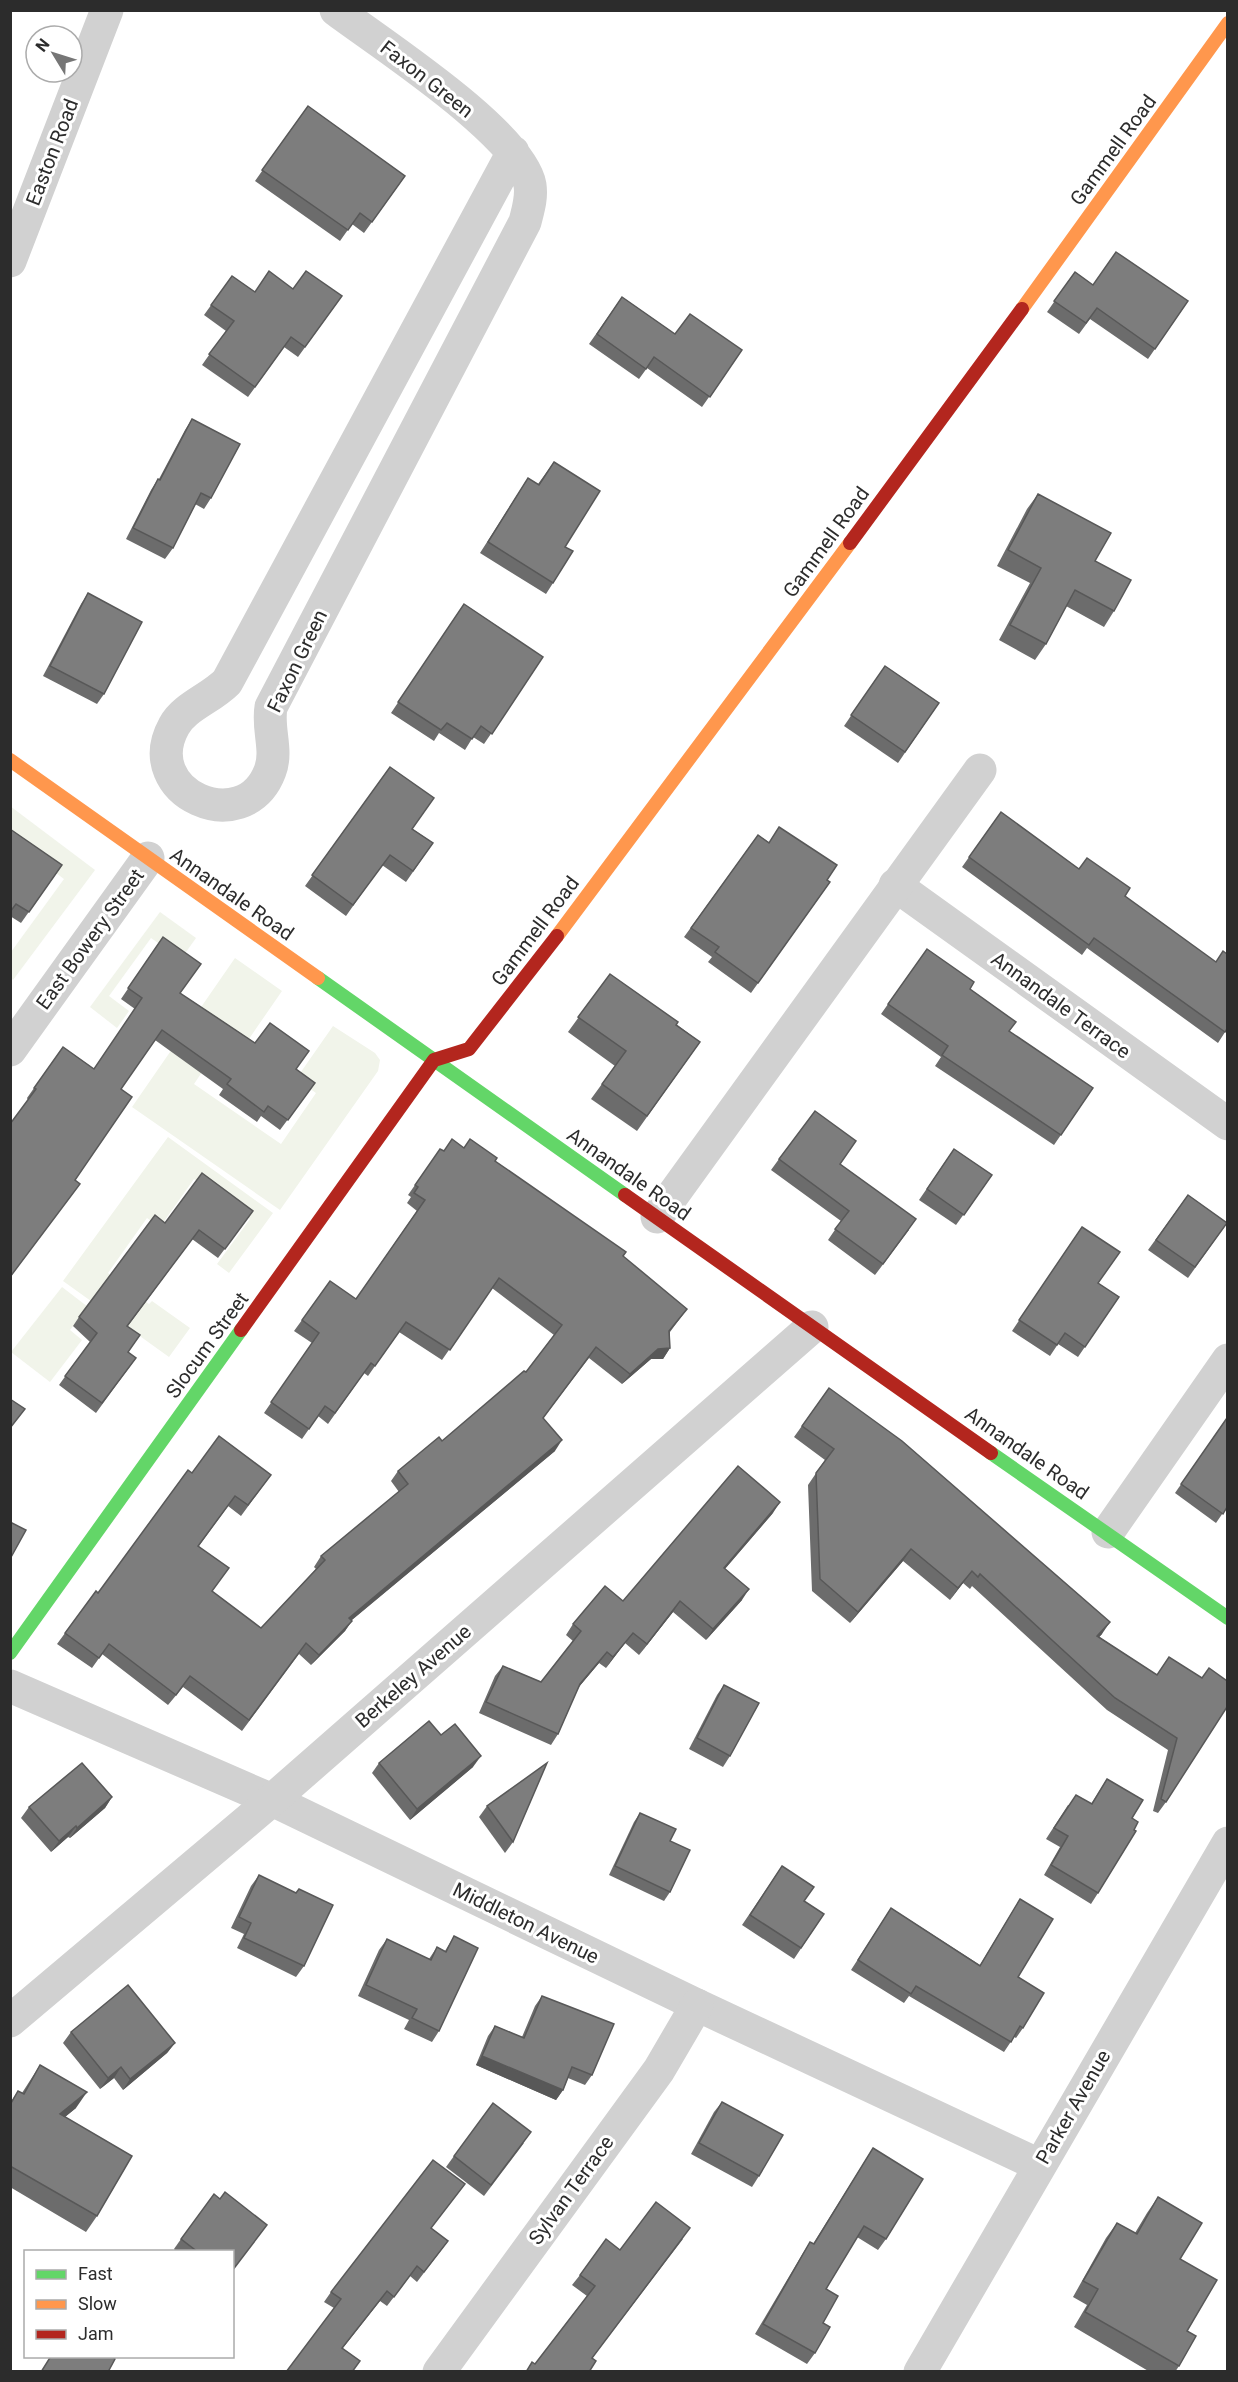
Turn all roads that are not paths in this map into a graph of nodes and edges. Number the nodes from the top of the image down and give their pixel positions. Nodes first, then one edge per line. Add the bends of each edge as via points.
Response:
1 (106, 10) edge
2 (336, 10) edge
3 (1227, 23) edge
4 (513, 152) junction
5 (10, 261) edge
6 (10, 760) edge
7 (980, 770) dead end
8 (148, 858) junction
9 (895, 885) junction
10 (10, 1050) edge
11 (434, 1060) junction
12 (1227, 1124) edge
13 (657, 1217) junction
14 (812, 1327) junction
15 (1227, 1360) edge
16 (1108, 1532) junction
17 (1227, 1618) edge
18 (10, 1653) edge
19 (10, 1686) edge
20 (272, 1800) junction
21 (1227, 1843) edge
22 (697, 2005) junction
23 (10, 2021) edge
24 (1039, 2165) junction
25 (439, 2372) edge
26 (920, 2372) edge

1 - 5 street, Easton Road
2 - 4 street, Faxon Green via 468,108
3 - 11 street, Gammell Road via 805,605 520,985 469,1049
4 - 4 street, Faxon Green via 226,682 215,694 186,711 175,724 166,755 170,770 189,796 203,803 235,803 249,797 270,771 274,754 268,722 271,707 525,222 530,184
6 - 8 street, Annandale Road
7 - 9 street
8 - 10 street, East Bowery Street
8 - 11 street, Annandale Road
9 - 12 street, Annandale Terrace
9 - 13 street
11 - 13 street, Annandale Road
11 - 18 street, Slocum Street
13 - 14 street, Annandale Road
14 - 16 street, Annandale Road
14 - 20 street, Berkeley Avenue
15 - 16 street
16 - 17 street, Annandale Road
19 - 20 street, Middleton Avenue
20 - 22 street, Middleton Avenue
20 - 23 street, Berkeley Avenue
21 - 24 street, Parker Avenue
22 - 24 street, Middleton Avenue
22 - 25 street, Sylvan Terrace via 659,2070
24 - 26 street, Parker Avenue

